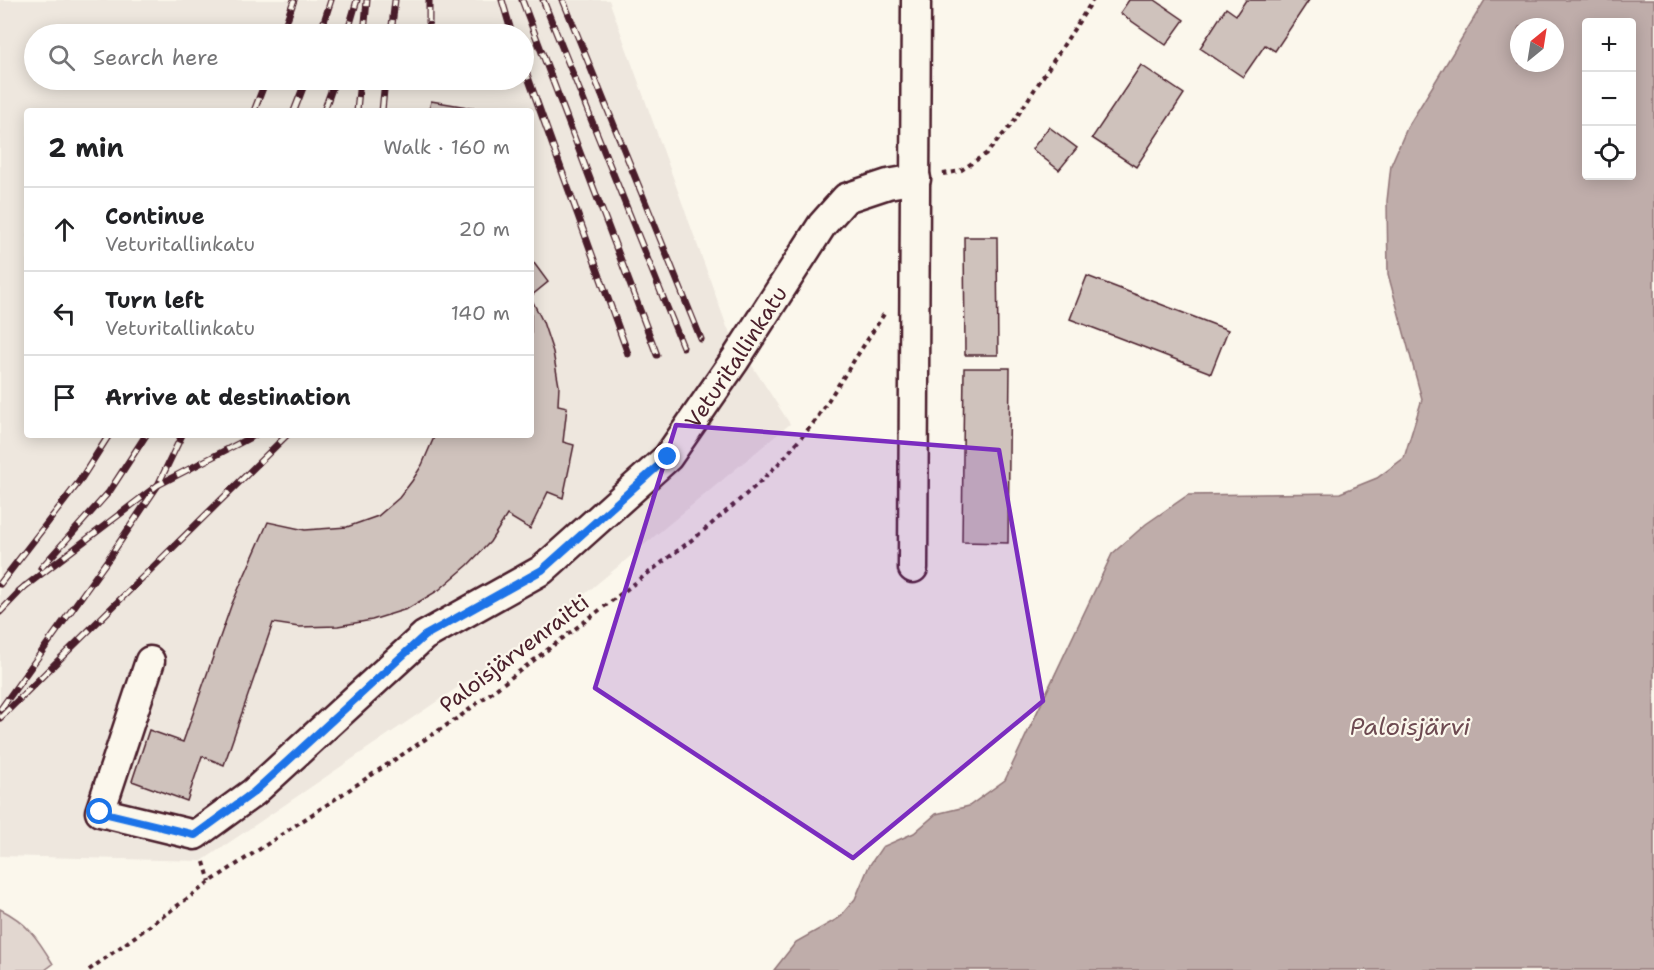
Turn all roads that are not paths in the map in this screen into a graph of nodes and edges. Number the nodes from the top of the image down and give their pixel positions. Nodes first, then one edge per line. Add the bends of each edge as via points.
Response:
1 (916, 0) edge
2 (927, 177) junction
3 (913, 568) dead end
4 (150, 662) dead end

1 - 2 street
2 - 3 street
2 - 4 street, Veturitallinkatu via 888,184 846,198 822,225 735,360 660,465 542,570 424,636 254,792 195,835 100,812

